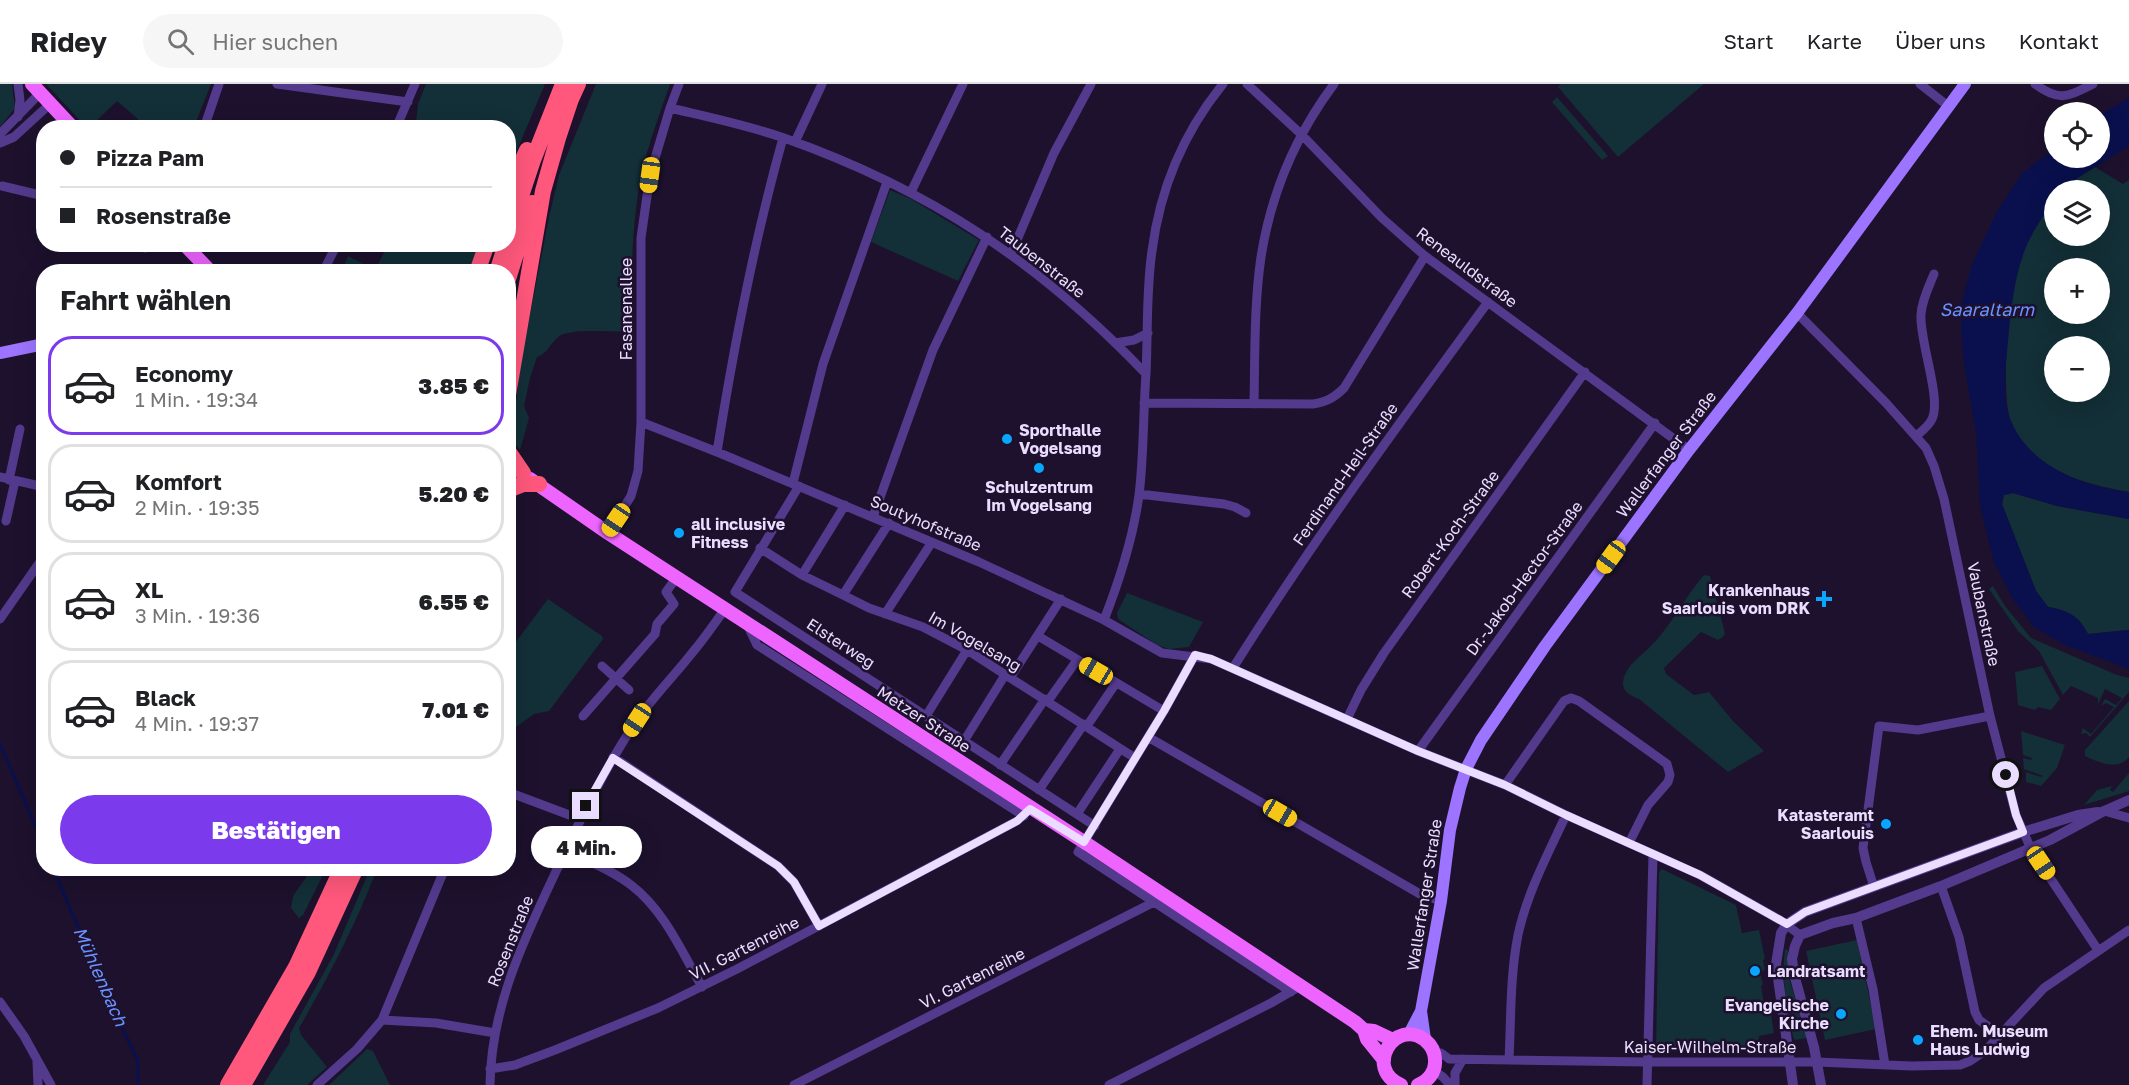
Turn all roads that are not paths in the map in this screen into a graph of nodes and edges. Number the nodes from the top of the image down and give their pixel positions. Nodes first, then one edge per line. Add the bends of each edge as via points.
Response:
1 (18, 84) edge
2 (219, 84) edge
3 (277, 84) edge
4 (415, 84) edge
5 (559, 84) edge
6 (680, 84) edge
7 (822, 84) edge
8 (963, 84) edge
9 (1090, 84) edge
10 (1223, 84) edge
11 (1247, 84) edge
12 (1334, 84) edge
13 (1920, 84) edge
14 (1965, 84) edge
15 (2035, 84) edge
16 (2093, 84) edge
17 (36, 88) edge
18 (571, 89) edge
19 (408, 102) junction
20 (50, 104) junction
21 (1948, 106) junction
22 (670, 108) junction
23 (18, 117) junction
24 (65, 120) edge
25 (207, 120) edge
26 (400, 120) edge
27 (0, 134) edge
28 (1302, 135) junction
29 (783, 138) junction
30 (795, 142) junction
31 (0, 143) edge
32 (516, 175) edge
33 (887, 182) junction
34 (2, 186) dead end
35 (911, 192) junction
36 (36, 194) edge
37 (516, 211) edge
38 (987, 237) junction
39 (192, 252) edge
40 (1011, 254) junction
41 (1425, 256) junction
42 (203, 264) edge
43 (513, 264) edge
44 (1934, 274) dead end
45 (1488, 302) junction
46 (1797, 313) junction
47 (1148, 333) junction
48 (1115, 342) junction
49 (36, 346) edge
50 (516, 348) edge
51 (0, 353) edge
52 (1585, 372) junction
53 (1146, 374) junction
54 (1144, 403) junction
55 (1254, 404) junction
56 (641, 422) junction
57 (1655, 423) junction
58 (20, 429) dead end
59 (1916, 436) junction
60 (1689, 450) junction
61 (717, 452) junction
62 (516, 469) edge
63 (8, 479) edge
64 (539, 484) junction
65 (796, 484) junction
66 (36, 485) edge
67 (516, 487) edge
68 (1139, 494) junction
69 (845, 505) junction
70 (1246, 513) dead end
71 (873, 517) junction
72 (6, 521) dead end
73 (889, 523) junction
74 (608, 532) junction
75 (932, 542) junction
76 (760, 548) junction
77 (36, 567) edge
78 (802, 575) junction
79 (677, 577) junction
80 (843, 596) junction
81 (1061, 599) junction
82 (725, 609) junction
83 (885, 614) junction
84 (0, 619) edge
85 (1104, 620) junction
86 (1038, 636) junction
87 (967, 650) junction
88 (1195, 655) junction
89 (1077, 660) junction
90 (602, 666) dead end
91 (1233, 668) junction
92 (1007, 676) junction
93 (616, 678) junction
94 (1116, 683) junction
95 (629, 690) dead end
96 (1047, 700) junction
97 (1164, 711) junction
98 (583, 716) dead end
99 (926, 716) junction
100 (1990, 716) junction
101 (1347, 719) junction
102 (1086, 725) junction
103 (1148, 737) junction
104 (964, 741) junction
105 (1120, 749) junction
106 (1418, 751) junction
107 (613, 758) junction
108 (1135, 758) junction
109 (1000, 765) junction
110 (1466, 769) junction
111 (1505, 785) junction
112 (1039, 790) junction
113 (516, 795) edge
114 (2129, 801) edge
115 (2104, 811) junction
116 (1027, 812) junction
117 (1077, 814) junction
118 (1566, 815) junction
119 (2129, 818) edge
120 (580, 819) junction
121 (1095, 826) junction
122 (2023, 832) junction
123 (1084, 842) junction
124 (1629, 843) junction
125 (2031, 849) junction
126 (566, 850) junction
127 (1653, 854) junction
128 (338, 876) edge
129 (353, 876) edge
130 (442, 876) edge
131 (1941, 886) junction
132 (1874, 887) junction
133 (1158, 899) junction
134 (1441, 901) junction
135 (1856, 918) junction
136 (1787, 924) junction
137 (819, 926) junction
138 (2129, 930) edge
139 (1800, 935) junction
140 (2098, 950) junction
141 (702, 987) junction
142 (1295, 989) junction
143 (0, 1002) edge
144 (1421, 1011) junction
145 (382, 1020) junction
146 (1364, 1030) junction
147 (495, 1032) junction
148 (1409, 1034) junction
149 (2000, 1035) junction
150 (1425, 1039) junction
151 (1393, 1040) junction
152 (36, 1056) junction
153 (1463, 1059) junction
154 (1384, 1060) junction
155 (1509, 1060) junction
156 (1647, 1062) junction
157 (1790, 1062) junction
158 (1816, 1062) junction
159 (1885, 1065) junction
160 (490, 1069) junction
161 (1427, 1076) edge
162 (1389, 1080) edge
163 (38, 1085) edge
164 (51, 1085) edge
165 (228, 1085) edge
166 (243, 1085) edge
167 (317, 1085) edge
168 (490, 1085) edge
169 (794, 1085) edge
170 (1109, 1085) edge
171 (1401, 1085) edge
172 (1450, 1085) edge
173 (1455, 1085) edge
174 (1647, 1085) edge
175 (1793, 1085) edge
176 (1821, 1085) edge

1 - 23 street
2 - 25 street
3 - 19 street
4 - 19 street
5 - 32 highway
6 - 22 street, Fasanenallee
7 - 30 street
8 - 35 street
9 - 40 street via 1054,153
10 - 47 street via 1193,127 1166,187 1152,252
11 - 28 street, Reneauldstraße
12 - 28 street
13 - 21 street
14 - 21 main road, Wallerfanger Straße
15 - 16 street via 2055,96 2072,94
17 - 20 main road
17 - 23 street
18 - 37 highway via 533,160
18 - 43 highway
18 - 50 highway via 543,191
19 - 26 street
20 - 24 main road
20 - 31 street via 14,137
21 - 46 main road, Wallerfanger Straße
22 - 29 street, Taubenstraße
22 - 56 street, Fasanenallee via 650,175 642,238
23 - 27 street
28 - 41 street, Reneauldstraße via 1382,218
28 - 55 street via 1276,195 1261,257
29 - 30 street, Taubenstraße
29 - 61 street via 746,286
30 - 33 street, Taubenstraße
33 - 35 street, Taubenstraße
33 - 65 street, Elsterweg via 823,364
34 - 36 street
35 - 38 street, Taubenstraße
38 - 40 street, Taubenstraße
38 - 71 street via 933,350
39 - 42 main road
40 - 48 street, Taubenstraße
41 - 45 street, Reneauldstraße
41 - 55 street via 1344,388 1334,397 1312,404
44 - 59 street via 1921,313 1935,410 1928,425
45 - 52 street, Reneauldstraße
45 - 91 street, Ferdinand-Heil-Straße via 1364,470
46 - 59 street, Vaubanstraße
46 - 60 main road, Wallerfanger Straße
47 - 48 street via 1134,340
47 - 53 street
48 - 53 street, Taubenstraße
49 - 51 main road
52 - 57 street, Reneauldstraße
52 - 101 street, Robert-Koch-Straße via 1384,653
53 - 54 street
54 - 55 street
54 - 68 street
56 - 61 street, Soutyhofstraße
56 - 74 street, Fasanenallee via 635,483
57 - 60 street, Reneauldstraße
57 - 106 street, Dr.-Jakob-Hector-Straße
58 - 63 street
59 - 100 street, Vaubanstraße via 1926,447 1944,499
60 - 110 main road, Wallerfanger Straße via 1545,646 1481,740
61 - 65 street, Soutyhofstraße
62 - 64 main road, Metzer Straße
63 - 66 street
63 - 72 street
64 - 67 highway
64 - 74 main road, Metzer Straße
65 - 69 street, Soutyhofstraße
65 - 76 street, Elsterweg
68 - 70 street via 1224,504
68 - 85 street via 1125,563
69 - 71 street, Soutyhofstraße
69 - 78 street
71 - 73 street, Soutyhofstraße
73 - 75 street, Soutyhofstraße
73 - 80 street
74 - 79 main road, Metzer Straße
75 - 81 street, Soutyhofstraße
75 - 83 street
76 - 78 street, Im Vogelsang
76 - 99 street, Elsterweg via 735,592
77 - 84 street
78 - 80 street, Im Vogelsang
79 - 82 main road, Metzer Straße
79 - 93 street via 666,592 674,604 657,624 655,634
80 - 83 street, Im Vogelsang
81 - 85 street, Soutyhofstraße
81 - 86 street
82 - 107 street, Rosenstraße via 652,700
82 - 116 main road, Metzer Straße
83 - 87 street, Im Vogelsang via 923,627
85 - 88 street, Soutyhofstraße via 1162,653
86 - 89 street
86 - 92 street
87 - 92 street, Im Vogelsang
87 - 99 street
88 - 91 street, Soutyhofstraße
88 - 97 street
89 - 94 street
89 - 96 street
90 - 93 street
91 - 101 street, Soutyhofstraße
92 - 96 street, Im Vogelsang
92 - 104 street
93 - 95 street
93 - 98 street
94 - 97 street
94 - 102 street
96 - 102 street, Im Vogelsang
96 - 109 street
97 - 103 street
99 - 104 street, Elsterweg
100 - 122 street, Vaubanstraße
100 - 132 street via 1918,730 1879,726 1863,848
101 - 106 street, Soutyhofstraße
102 - 105 street, Im Vogelsang
102 - 112 street
103 - 108 street
103 - 134 street via 1420,894
104 - 109 street, Elsterweg
105 - 108 street, Im Vogelsang
105 - 117 street
106 - 110 street, Soutyhofstraße
107 - 120 street, Rosenstraße
107 - 137 street via 778,866 794,882
108 - 121 street
109 - 112 street, Elsterweg
110 - 111 street, Soutyhofstraße
110 - 134 main road, Wallerfanger Straße via 1450,830
111 - 118 street, Soutyhofstraße
111 - 124 street via 1564,701 1579,701 1667,764 1668,782 1648,805
112 - 117 street, Elsterweg
113 - 120 street
114 - 115 street
115 - 119 street
115 - 122 street
115 - 125 street
116 - 123 main road, Metzer Straße
116 - 137 street, VII. Gartenreihe
117 - 121 street, Elsterweg
118 - 124 street, Soutyhofstraße
118 - 155 street via 1534,885 1518,935
120 - 126 street, Rosenstraße
121 - 123 street
122 - 125 street, Vaubanstraße
122 - 132 street
123 - 133 main road, Metzer Straße
124 - 127 street, Soutyhofstraße
125 - 131 street
125 - 140 street, Vaubanstraße
126 - 141 street via 619,876 645,897 663,919
126 - 147 street, Rosenstraße via 513,967
127 - 136 street, Soutyhofstraße via 1700,875
127 - 156 street
128 - 165 highway via 296,967
129 - 166 highway via 308,972
130 - 145 street
131 - 135 street
131 - 149 street via 1959,937 1975,1012 1979,1020
132 - 136 street via 1805,912
133 - 142 main road, Metzer Straße
133 - 169 street, VI. Gartenreihe
134 - 144 main road, Wallerfanger Straße
135 - 139 street
135 - 159 street
136 - 139 street, Soutyhofstraße
136 - 157 street via 1781,933 1776,964
137 - 141 street, VII. Gartenreihe
138 - 140 street
139 - 158 street via 1793,967
140 - 149 street via 2044,988
141 - 160 street, VII. Gartenreihe via 597,1035 515,1065
142 - 146 main road, Metzer Straße
142 - 170 street
143 - 152 street
144 - 148 main road, Wallerfanger Straße
144 - 150 main road, Wallerfanger Straße
145 - 147 street
145 - 167 street
146 - 151 main road, Metzer Straße
146 - 154 main road, Metzer Straße
147 - 160 street, Rosenstraße
148 - 150 main road
148 - 151 main road
149 - 159 street, Kaiser-Wilhelm-Straße via 1985,1052 1970,1061 1948,1066
150 - 161 main road
151 - 154 main road
152 - 163 street
152 - 164 street
153 - 155 street, Kaiser-Wilhelm-Straße
153 - 161 street, Kaiser-Wilhelm-Straße via 1449,1059
153 - 173 street via 1455,1073
154 - 162 main road
155 - 156 street, Kaiser-Wilhelm-Straße
156 - 157 street, Kaiser-Wilhelm-Straße
156 - 174 street
157 - 158 street, Kaiser-Wilhelm-Straße
157 - 175 street
158 - 159 street, Kaiser-Wilhelm-Straße
158 - 176 street
160 - 168 street, Rosenstraße
161 - 172 street via 1443,1077
162 - 171 main road

